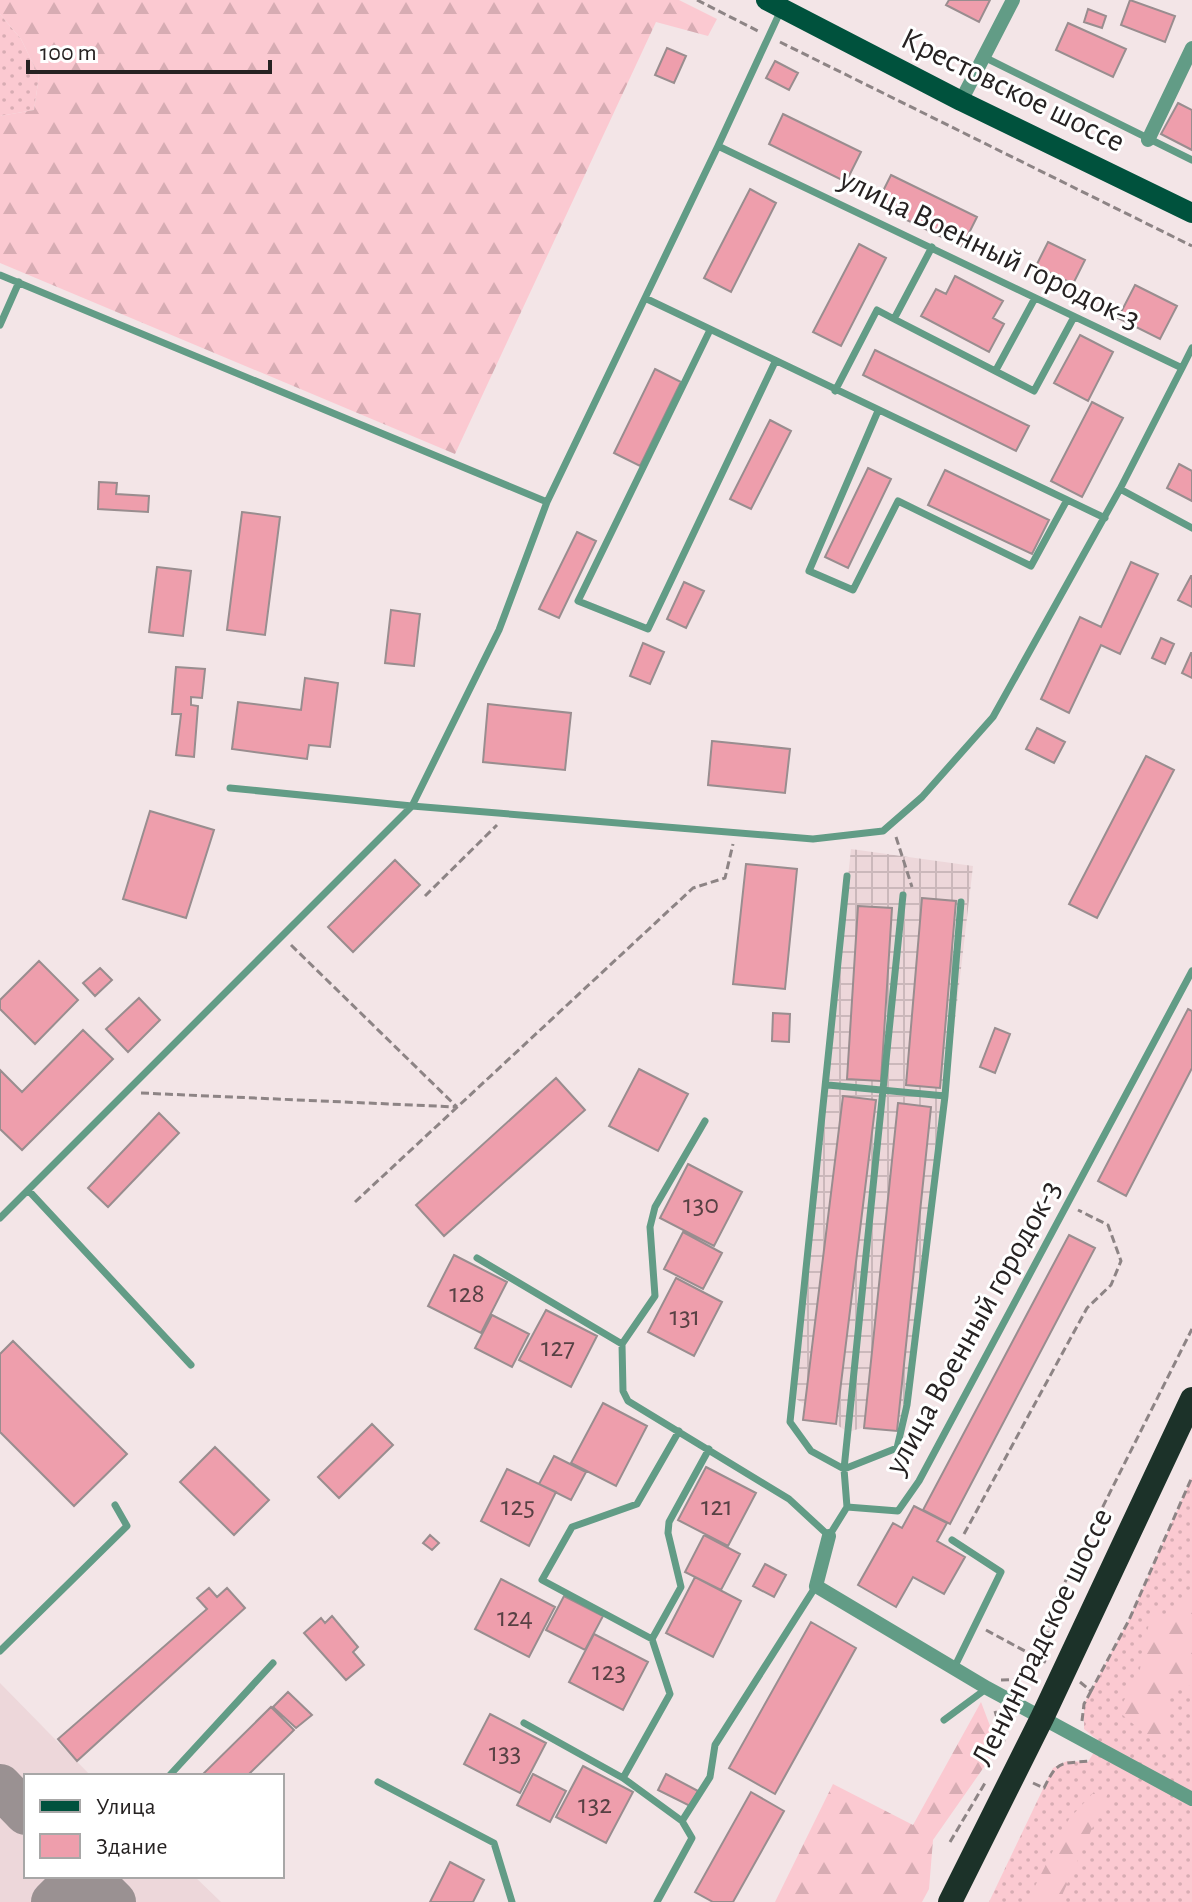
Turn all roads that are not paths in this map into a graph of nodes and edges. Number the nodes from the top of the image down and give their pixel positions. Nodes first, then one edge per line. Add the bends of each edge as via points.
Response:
1 (1013, 0) edge
2 (774, 4) edge
3 (1192, 48) edge
4 (984, 57) junction
5 (961, 101) junction
6 (1148, 140) junction
7 (718, 146) junction
8 (1192, 160) edge
9 (1192, 213) edge
10 (932, 247) junction
11 (0, 275) edge
12 (19, 282) junction
13 (1035, 298) junction
14 (647, 299) junction
15 (1074, 317) junction
16 (894, 319) junction
17 (0, 325) edge
18 (710, 330) junction
19 (1192, 348) edge
20 (775, 362) junction
21 (1182, 368) junction
22 (996, 370) junction
23 (835, 391) junction
24 (878, 411) junction
25 (1120, 489) junction
26 (1067, 500) junction
27 (547, 502) junction
28 (1105, 518) junction
29 (1192, 528) edge
30 (230, 788) dead end
31 (412, 806) junction
32 (847, 876) dead end
33 (903, 895) dead end
34 (961, 902) dead end
35 (1192, 971) edge
36 (828, 1085) junction
37 (885, 1092) junction
38 (945, 1096) junction
39 (705, 1121) dead end
40 (28, 1190) junction
41 (0, 1218) edge
42 (477, 1258) dead end
43 (622, 1344) junction
44 (191, 1365) dead end
45 (1192, 1399) edge
46 (679, 1431) junction
47 (709, 1449) junction
48 (844, 1469) junction
49 (115, 1505) dead end
50 (847, 1507) junction
51 (829, 1536) junction
52 (955, 1542) road end
53 (816, 1586) junction
54 (652, 1639) junction
55 (0, 1651) edge
56 (273, 1663) dead end
57 (954, 1668) junction
58 (990, 1689) junction
59 (1042, 1718) junction
60 (944, 1720) dead end
61 (524, 1723) dead end
62 (171, 1774) edge
63 (623, 1778) junction
64 (378, 1782) dead end
65 (1192, 1799) edge
66 (682, 1821) junction
67 (512, 1902) edge
68 (657, 1902) edge
69 (950, 1902) edge

1 - 4 street
2 - 5 main road, Крестовское шоссе
2 - 7 lane
3 - 6 street
4 - 5 street
4 - 6 lane
5 - 9 main road, Крестовское шоссе
6 - 8 lane
7 - 10 lane, улица Военный городок-3
7 - 14 lane
10 - 13 lane, улица Военный городок-3
10 - 16 lane
11 - 12 lane
12 - 17 lane
12 - 27 lane
13 - 15 lane, улица Военный городок-3
13 - 22 lane
14 - 18 lane
14 - 27 lane
15 - 21 lane, улица Военный городок-3
15 - 22 lane via 1034,391
16 - 22 lane
16 - 23 lane via 877,310
18 - 20 lane
18 - 20 lane via 578,601 648,629
19 - 21 lane
20 - 23 lane
21 - 25 lane
23 - 24 lane
24 - 26 lane
24 - 26 lane via 809,571 853,590 898,501 1031,566
25 - 28 lane
25 - 29 lane
26 - 28 lane
27 - 31 lane via 499,630
28 - 31 lane via 993,717 922,797 883,831 813,839
30 - 31 lane
31 - 40 lane
32 - 36 lane
33 - 37 lane
34 - 38 lane
35 - 50 lane, улица Военный городок-3 via 919,1481 898,1511
36 - 37 lane
36 - 48 lane via 790,1422 811,1451
37 - 38 lane
37 - 48 lane
38 - 48 lane via 907,1405 897,1448
39 - 43 lane via 655,1207 650,1227 655,1296
40 - 41 lane
40 - 44 lane
42 - 43 lane
43 - 46 lane via 628,1401
45 - 59 highway, Ленинградское шоссе
46 - 47 lane
46 - 54 lane via 637,1504 572,1527 542,1580
47 - 51 lane via 789,1499
47 - 54 lane via 669,1522 681,1587
48 - 50 lane
49 - 55 lane via 127,1526
50 - 51 lane
51 - 53 street
52 - 57 lane via 1001,1572
53 - 57 street
53 - 66 lane via 715,1745 710,1777
54 - 63 lane via 670,1694
56 - 62 lane
57 - 58 street
58 - 59 street
58 - 60 lane
59 - 65 street
59 - 69 highway, Ленинградское шоссе via 1001,1775
61 - 63 lane
63 - 66 lane
64 - 67 lane via 494,1843
66 - 68 lane via 692,1838

